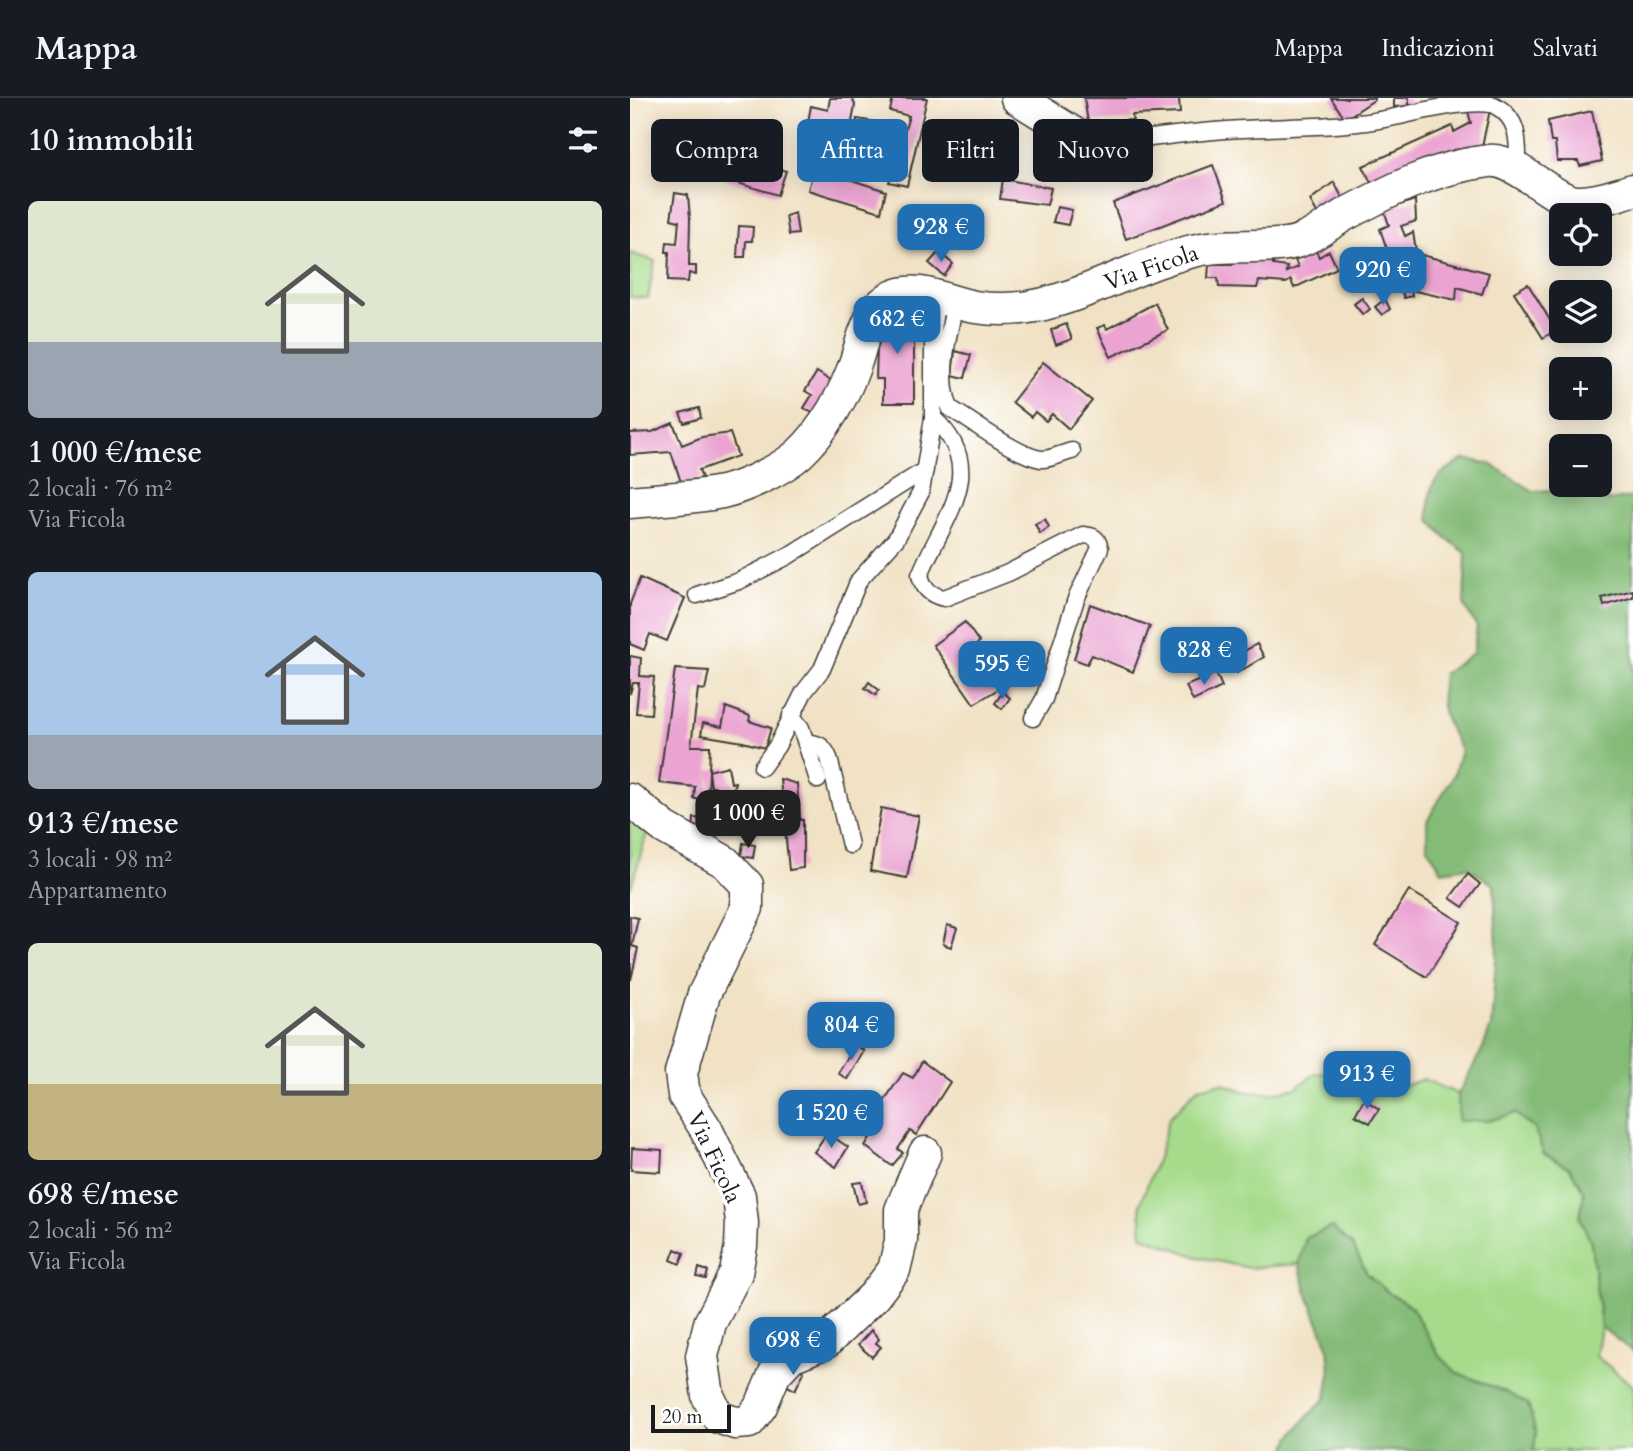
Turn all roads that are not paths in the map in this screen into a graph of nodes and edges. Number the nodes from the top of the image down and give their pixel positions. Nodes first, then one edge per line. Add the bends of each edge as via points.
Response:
1 (1017, 98) edge
2 (1051, 119) edge
3 (1153, 138) edge
4 (1518, 170) junction
5 (1633, 190) edge
6 (946, 301) junction
7 (933, 418) junction
8 (1072, 451) dead end
9 (925, 470) junction
10 (630, 502) edge
11 (696, 595) dead end
12 (791, 715) junction
13 (1032, 719) dead end
14 (806, 743) junction
15 (762, 767) dead end
16 (818, 780) dead end
17 (630, 800) edge
18 (850, 845) dead end
19 (925, 1153) dead end

1 - 2 street
3 - 4 lane via 1373,122 1444,105 1493,104 1518,130
4 - 5 street, Via Ficola via 1570,201
4 - 6 street, Via Ficola via 1493,160 1414,178 1296,242 1202,248 1054,302 1015,309
6 - 7 lane via 933,324
6 - 8 lane via 945,396 950,408 1028,456 1044,460
6 - 10 street, Via Ficola via 922,292 903,293 889,298 876,311 850,381 799,454 724,492
7 - 9 lane
7 - 13 lane via 957,450 961,471 960,486 942,532 920,575 923,586 934,596 944,598 1009,573 1083,535 1097,539 1100,548 1076,599 1044,699
9 - 11 lane via 788,556 739,581
9 - 12 lane via 921,492 896,539 859,580 822,670
12 - 14 lane
12 - 15 lane
14 - 16 lane
14 - 18 lane via 822,746 830,758
17 - 19 street, Via Ficola via 665,828 724,862 747,886 747,908 704,994 681,1073 684,1095 739,1196 742,1223 736,1273 710,1323 702,1356 718,1417 749,1422 775,1373 791,1356 826,1342 874,1296 894,1270 901,1241 901,1210

